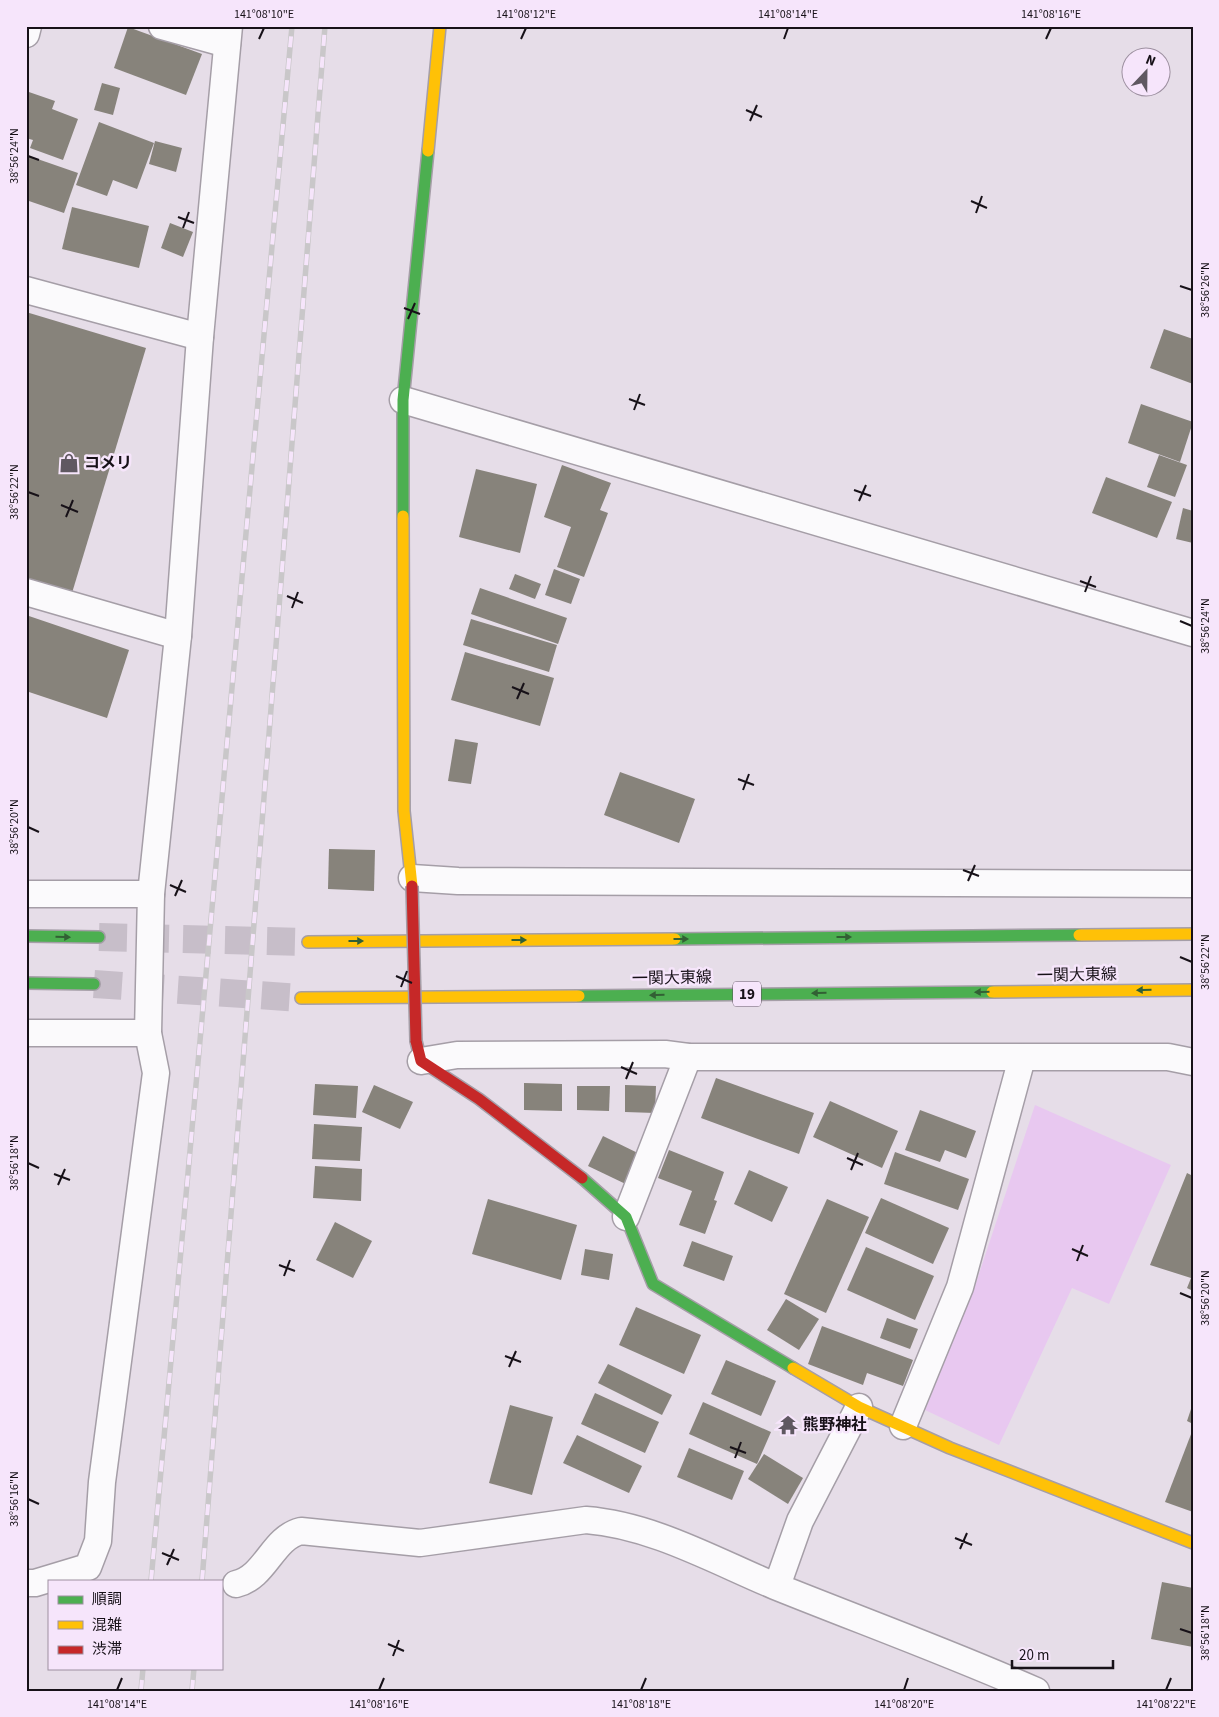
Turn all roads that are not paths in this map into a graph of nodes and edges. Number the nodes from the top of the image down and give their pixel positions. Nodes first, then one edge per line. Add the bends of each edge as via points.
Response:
1 (28, 26) edge
2 (162, 26) edge
3 (440, 26) edge
4 (26, 34) edge
5 (228, 35) edge
6 (26, 290) edge
7 (200, 337) junction
8 (403, 400) junction
9 (26, 592) edge
10 (1193, 633) edge
11 (178, 636) junction
12 (412, 882) junction
13 (1193, 884) edge
14 (26, 894) edge
15 (150, 894) junction
16 (1193, 934) edge
17 (26, 936) edge
18 (99, 937) tunnel mouth
19 (308, 942) tunnel mouth
20 (26, 983) edge
21 (94, 984) tunnel mouth
22 (1193, 990) edge
23 (301, 998) tunnel mouth
24 (26, 1033) edge
25 (148, 1033) junction
26 (418, 1051) junction
27 (688, 1057) junction
28 (1022, 1058) junction
29 (1193, 1062) edge
30 (626, 1217) junction
31 (859, 1407) junction
32 (903, 1426) junction
33 (1193, 1543) edge
34 (26, 1583) edge
35 (236, 1584) dead end
36 (777, 1586) junction
37 (1036, 1691) edge

1 - 4 street
2 - 5 street
3 - 8 street
5 - 7 street
6 - 7 street
7 - 11 street
8 - 10 street
8 - 12 street via 404,811
9 - 11 street
11 - 15 street
12 - 13 street
12 - 26 street, bridge
14 - 15 street
15 - 25 street
19 -> 16 street
17 -> 18 street
20 - 21 street
22 -> 23 street, 一関大東線 / 19
24 - 25 street
25 - 34 street via 156,1073 102,1482 98,1541 88,1567
26 - 27 street via 457,1055 665,1054
26 - 30 street via 586,1180
27 - 28 street
27 - 30 street
28 - 29 street via 1168,1056
28 - 32 street via 960,1287
30 - 31 street via 653,1284
31 - 32 street
31 - 36 street via 800,1521
32 - 33 street via 950,1448
35 - 36 street via 254,1575 284,1540 301,1531 420,1543 586,1520 610,1522 658,1537
36 - 37 street via 963,1658

